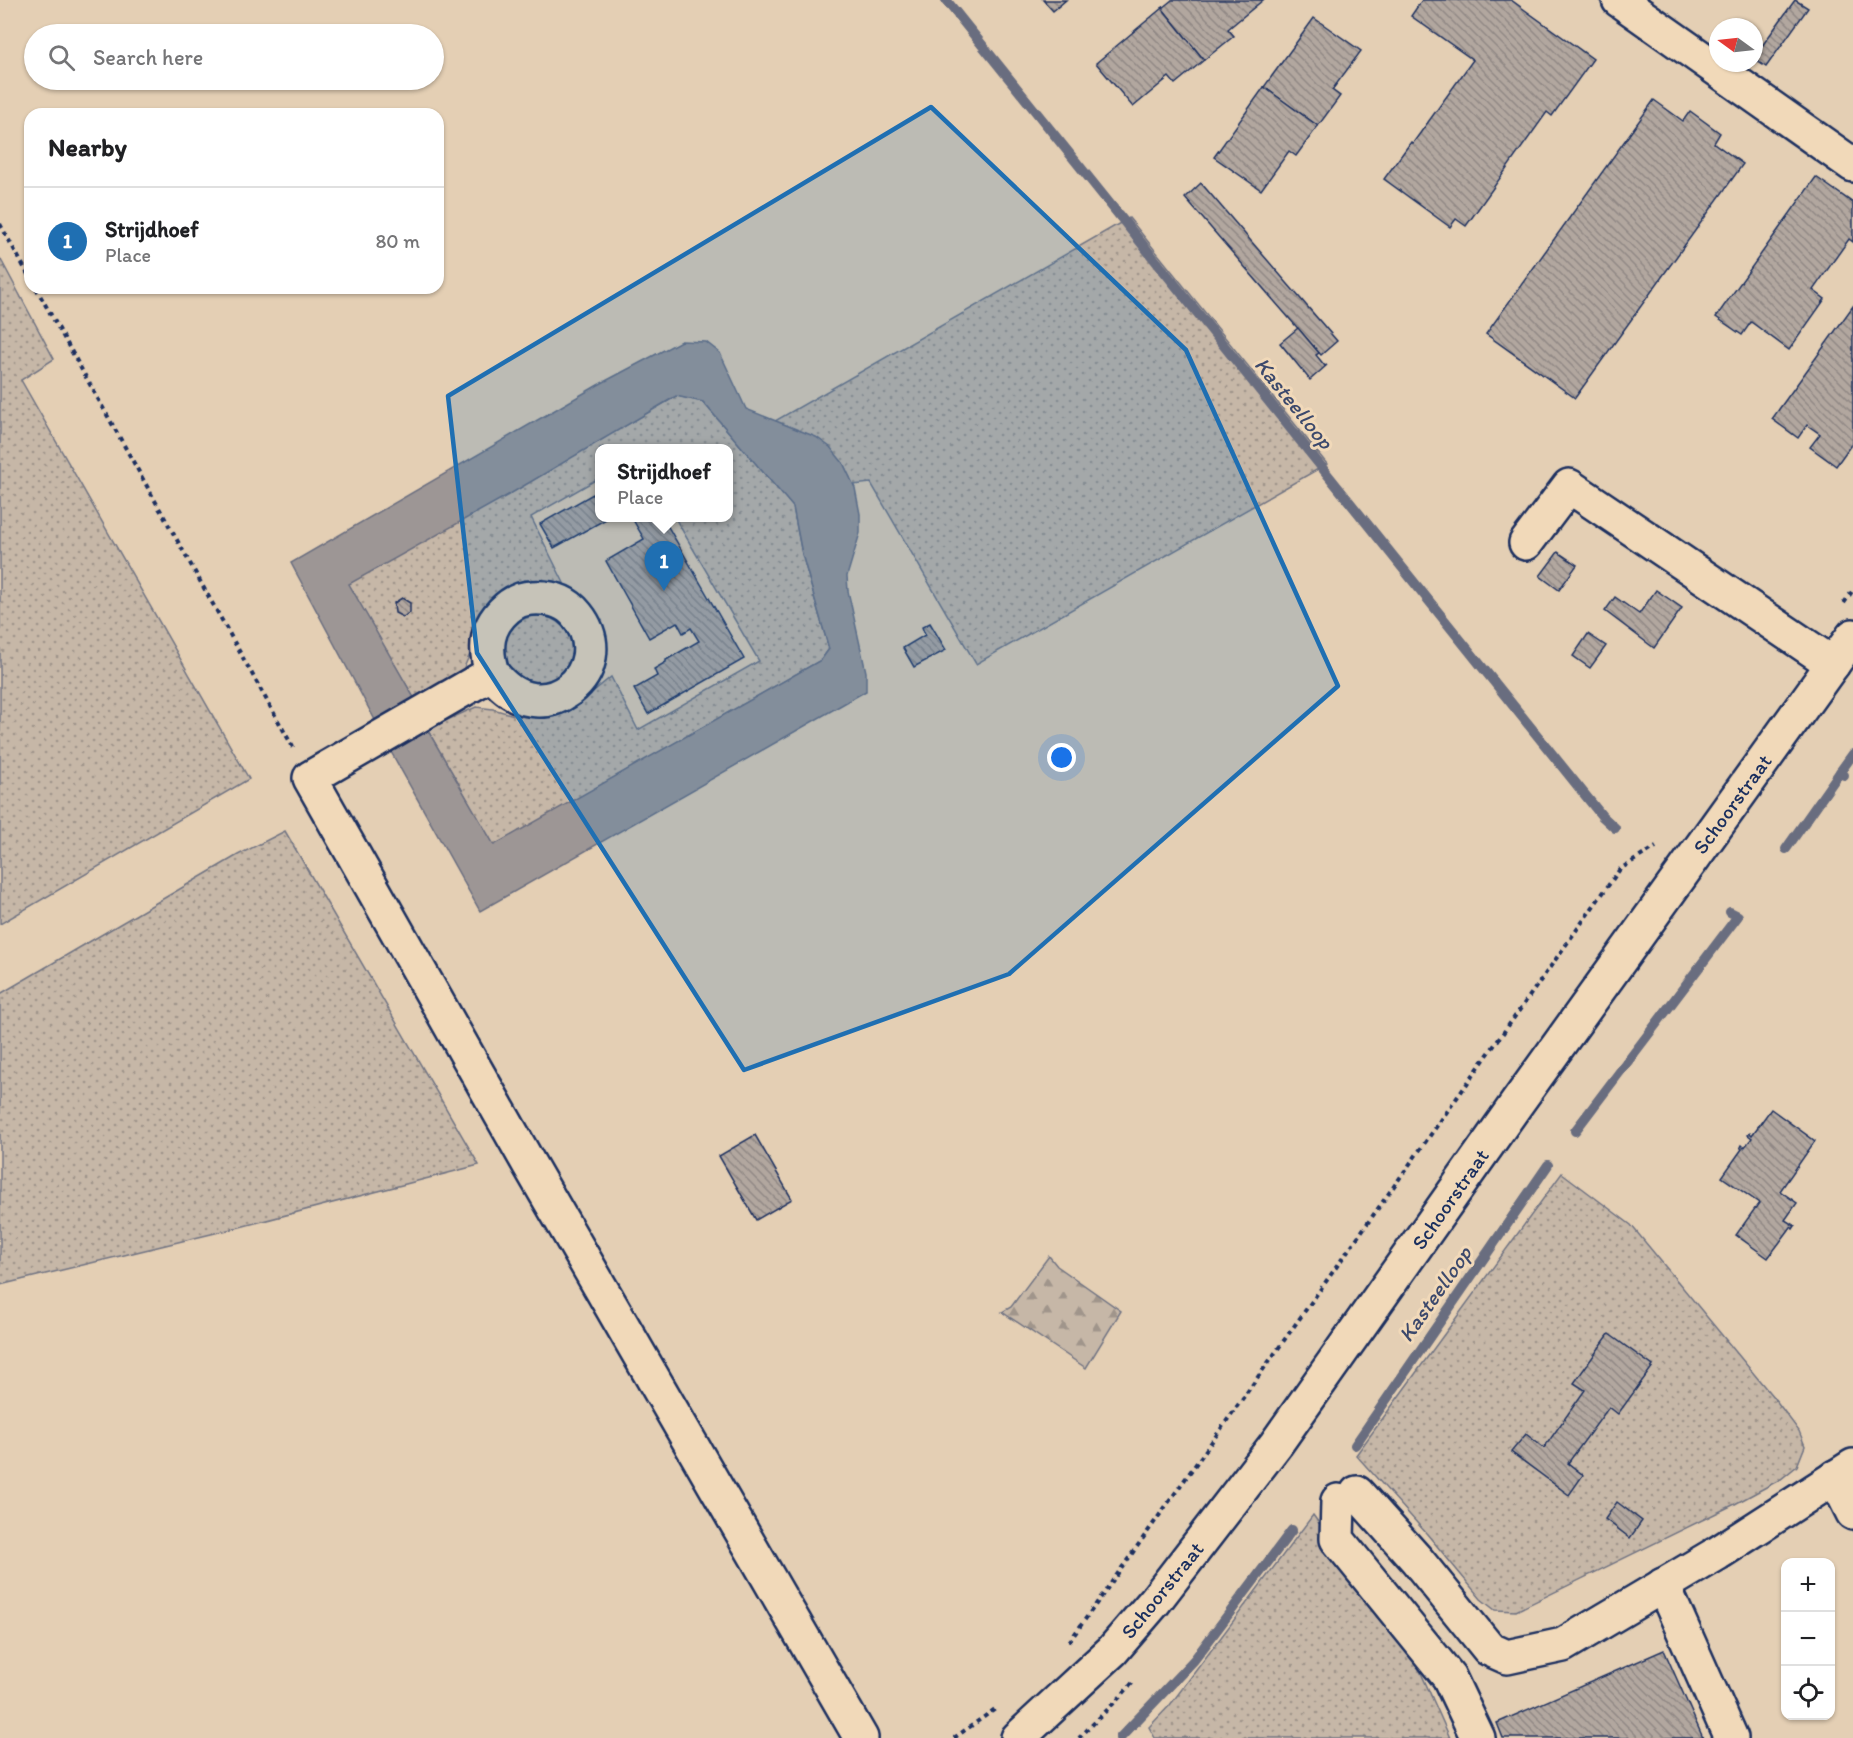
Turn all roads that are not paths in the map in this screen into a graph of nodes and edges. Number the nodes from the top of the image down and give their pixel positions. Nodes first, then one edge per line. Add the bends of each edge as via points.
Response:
1 (1619, 0) edge
2 (1853, 165) edge
3 (1526, 543) dead end
4 (1853, 636) edge
5 (1833, 664) junction
6 (492, 673) dead end
7 (1844, 1472) edge
8 (1853, 1513) edge
9 (1663, 1585) junction
10 (1496, 1652) junction
11 (1457, 1693) junction
12 (861, 1738) edge
13 (1018, 1738) edge
14 (1478, 1738) edge
15 (1731, 1738) edge

1 - 2 street
3 - 5 street via 1569,486
4 - 5 street, Schoorstraat
5 - 13 street, Schoorstraat via 1269,1454 1112,1651
6 - 12 street via 310,778
7 - 8 street
7 - 9 street
9 - 10 street via 1563,1645 1508,1657
9 - 15 street
10 - 11 street
10 - 11 street via 1489,1649 1417,1560 1348,1497 1337,1539 1449,1677
11 - 14 street

